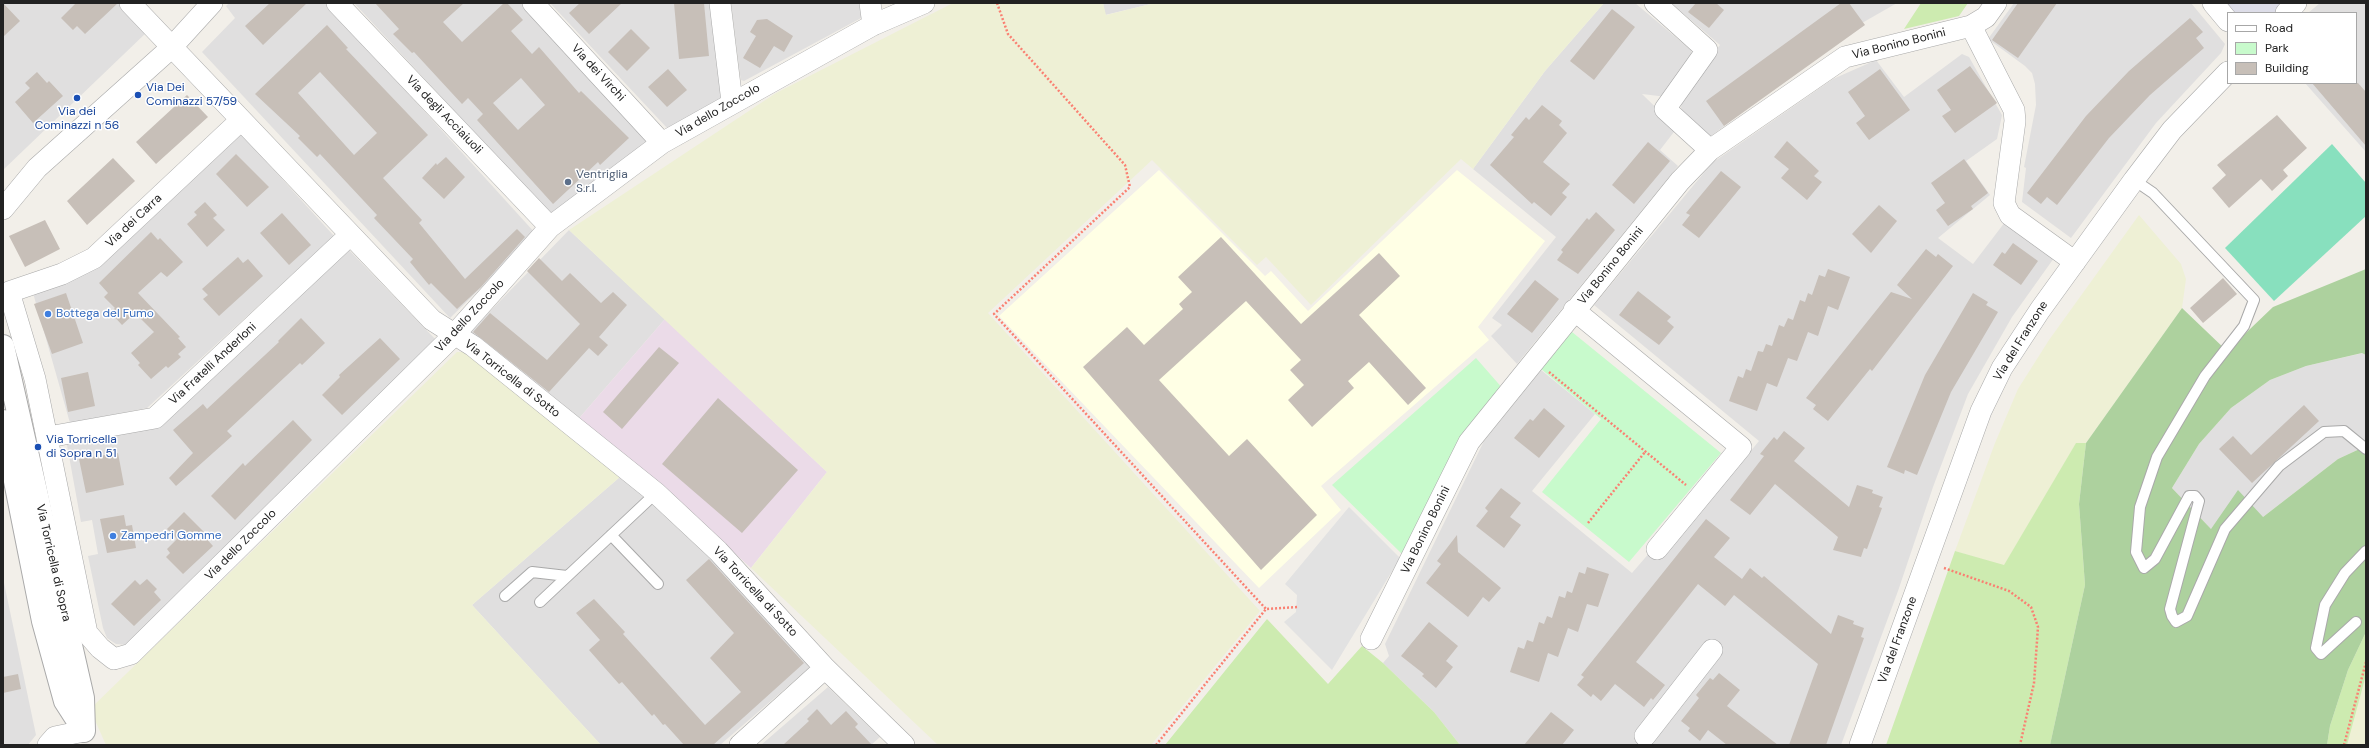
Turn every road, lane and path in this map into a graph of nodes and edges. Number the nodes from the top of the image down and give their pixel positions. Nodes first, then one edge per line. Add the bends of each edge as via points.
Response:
1 (130, 3) edge
2 (212, 3) edge
3 (337, 3) edge
4 (533, 3) edge
5 (720, 3) edge
6 (870, 3) edge
7 (924, 3) edge
8 (997, 3) edge
9 (1655, 3) edge
10 (1996, 3) edge
11 (2213, 3) edge
12 (2296, 3) edge
13 (2287, 12) edge
14 (2227, 20) edge
15 (873, 25) junction
16 (1971, 26) junction
17 (171, 48) junction
18 (2227, 73) edge
19 (732, 102) junction
20 (241, 120) junction
21 (662, 143) junction
22 (1710, 150) junction
23 (37, 168) junction
24 (2134, 180) junction
25 (3, 188) edge
26 (3, 209) edge
27 (550, 227) junction
28 (350, 235) junction
29 (2075, 262) junction
30 (9, 292) joint
31 (1574, 310) junction
32 (454, 335) junction
33 (3, 346) edge
34 (1534, 360) junction
35 (35, 379) junction
36 (16, 395) junction
37 (3, 421) edge
38 (48, 437) junction
39 (2366, 449) edge
40 (1645, 452) junction
41 (656, 493) junction
42 (1701, 498) junction
43 (1588, 523) dead end
44 (611, 535) junction
45 (1657, 549) dead end
46 (2366, 551) edge
47 (1927, 563) junction
48 (567, 576) junction
49 (658, 584) dead end
50 (505, 596) dead end
51 (540, 602) dead end
52 (1299, 607) dead end
53 (1266, 609) junction
54 (2356, 622) dead end
55 (87, 634) junction
56 (1371, 639) dead end
57 (1712, 650) dead end
58 (73, 654) junction
59 (2366, 662) edge
60 (825, 668) junction
61 (87, 738) edge
62 (1646, 742) edge
63 (898, 743) edge
64 (48, 745) edge
65 (740, 745) edge
66 (1156, 745) edge
67 (1860, 745) edge
68 (2020, 745) edge
69 (2344, 745) edge

1 - 17 street, Via Torricella di Sotto
2 - 17 street
3 - 27 street, Via degli Acciaiuoli
4 - 21 street, Via dei Virchi
5 - 19 street
6 - 15 street
7 - 15 street, Via dello Zoccolo
8 - 53 path via 1008,34 1125,165 1130,187 994,314
9 - 22 street via 1707,50 1665,109
10 - 16 street, Via Bonino Bonini via 1986,17
11 - 14 street
12 - 13 street
15 - 19 street, Via dello Zoccolo
16 - 22 street, Via Bonino Bonini via 1845,58
16 - 29 street via 2014,110 2015,121 2004,203 2010,215
17 - 20 street, Via Torricella di Sotto
17 - 23 street
18 - 24 street, Via del Franzone via 2172,130
19 - 21 street, Via dello Zoccolo
20 - 28 street, Via Torricella di Sotto
20 - 30 street, Via dei Carra via 94,258 62,274
21 - 27 street, Via dello Zoccolo
22 - 31 street, Via Bonino Bonini via 1680,181
23 - 25 street
23 - 26 street
24 - 29 street, Via del Franzone
24 - 39 lane via 2152,193 2254,300 2244,326 2205,376 2157,457 2140,507 2136,552 2144,568 2155,559 2189,496 2196,496 2199,501 2170,609 2176,622 2187,616 2225,529 2279,466 2324,432 2344,431
27 - 32 street, Via dello Zoccolo
28 - 32 street, Via Torricella di Sotto via 432,320
28 - 38 street, Via Fratelli Anderloni via 156,418
29 - 47 street, Via del Franzone via 2040,310 1999,374 1981,411
30 - 35 street, Via Torricella di Sopra
31 - 34 street, Via Bonino Bonini
31 - 42 street via 1741,447
32 - 41 street, Via Torricella di Sotto via 473,346
32 - 55 street, Via dello Zoccolo via 131,654 114,659
33 - 36 street, Via Torricella di Sopra
34 - 40 path
34 - 56 street, Via Bonino Bonini via 1469,442
35 - 36 street
35 - 38 street, Via Torricella di Sopra
36 - 58 street, Via Torricella di Sopra
37 - 61 street, Via Torricella di Sopra via 43,621 65,701
38 - 55 street, Via Torricella di Sopra
40 - 42 path
40 - 43 path
41 - 44 lane
41 - 60 street, Via Torricella di Sotto via 718,551
42 - 45 street
44 - 48 lane
44 - 49 lane
46 - 54 lane via 2345,573 2325,605 2316,648 2321,654
47 - 67 street, Via del Franzone
47 - 68 path via 2009,591 2031,606 2038,626 2034,683
48 - 50 lane via 532,572
48 - 51 lane
52 - 53 path
53 - 66 path
55 - 58 street
57 - 62 street
58 - 61 street, Via Torricella di Sopra
59 - 69 path
60 - 63 street, Via Torricella di Sotto
60 - 65 street
61 - 64 street via 55,737

